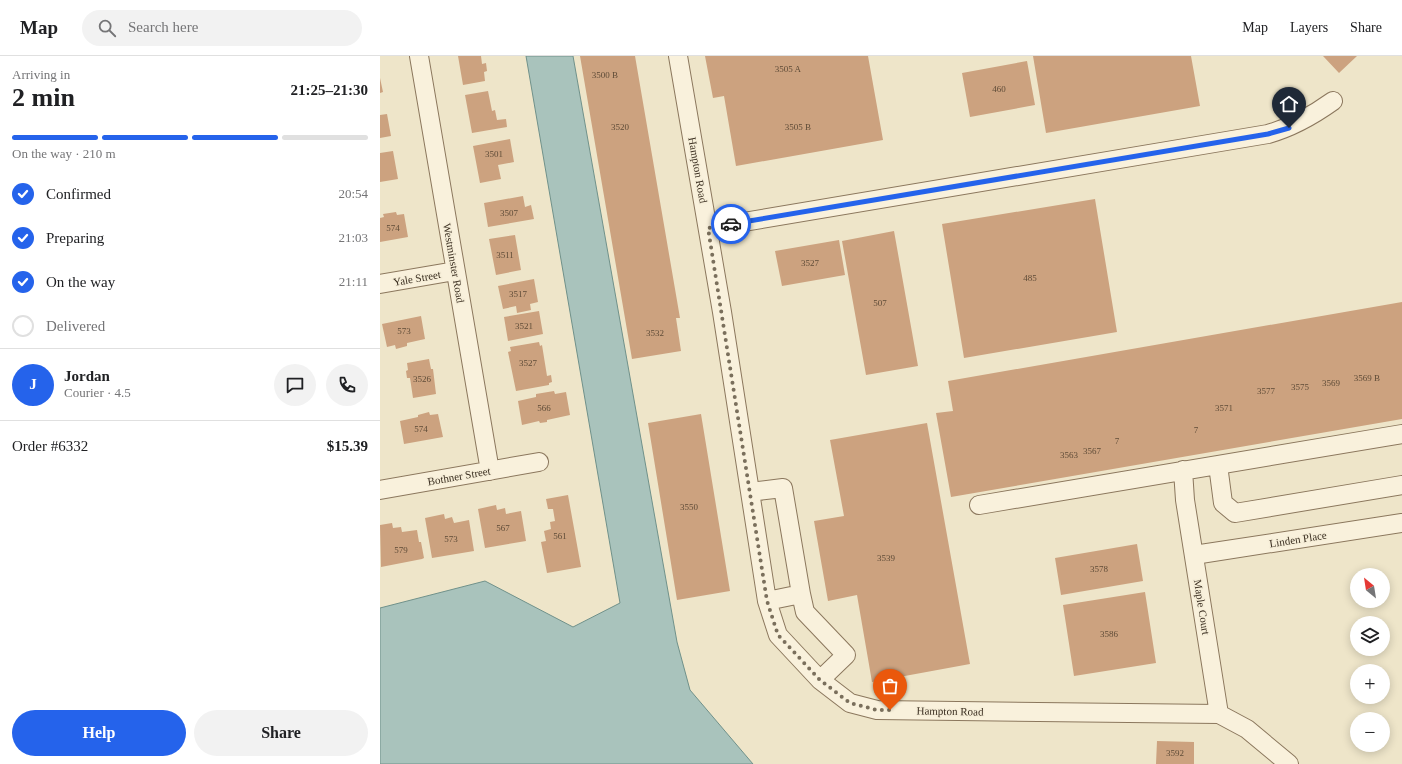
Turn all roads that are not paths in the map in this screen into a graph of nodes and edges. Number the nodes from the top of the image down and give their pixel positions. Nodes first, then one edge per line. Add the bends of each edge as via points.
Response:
1 (419, 56) edge
2 (678, 56) edge
3 (1333, 101) dead end
4 (708, 228) junction
5 (455, 271) junction
6 (380, 284) edge
7 (1402, 434) edge
8 (539, 462) dead end
9 (1218, 464) junction
10 (1183, 470) junction
11 (490, 471) junction
12 (1402, 485) edge
13 (380, 490) edge
14 (750, 492) junction
15 (979, 505) dead end
16 (1402, 523) edge
17 (1194, 555) junction
18 (801, 594) junction
19 (767, 601) junction
20 (820, 680) junction
21 (1219, 714) junction
22 (1288, 764) edge

1 - 5 street, Westminster Road
2 - 4 street, Hampton Road
3 - 4 street via 1310,118 1268,134
4 - 14 street, Hampton Road
5 - 6 street, Yale Street
5 - 11 street, Westminster Road
7 - 9 street
8 - 11 street, Bothner Street
9 - 10 street
9 - 12 street via 1223,503 1235,513
10 - 15 street
10 - 17 street, Maple Court
11 - 13 street, Bothner Street
14 - 18 street via 783,488
14 - 19 street, Hampton Road
16 - 17 street, Linden Place
17 - 21 street, Maple Court
18 - 19 street
18 - 20 street via 805,612 846,655
19 - 20 street, Hampton Road via 778,635
20 - 21 street, Hampton Road via 850,703 877,710
21 - 22 street, Hampton Road via 1247,729

